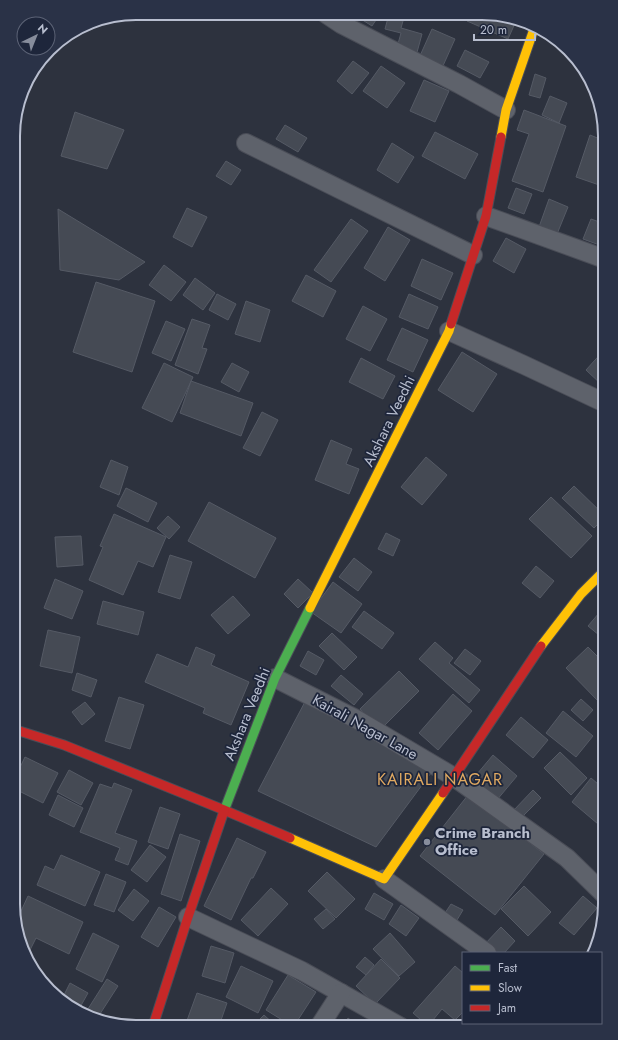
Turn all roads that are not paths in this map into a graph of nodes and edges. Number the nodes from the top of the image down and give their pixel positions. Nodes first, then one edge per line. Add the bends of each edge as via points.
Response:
1 (335, 20) edge
2 (533, 32) edge
3 (506, 110) junction
4 (246, 143) dead end
5 (486, 216) junction
6 (473, 255) junction
7 (598, 256) edge
8 (448, 331) junction
9 (598, 400) edge
10 (598, 577) edge
11 (275, 678) junction
12 (20, 731) edge
13 (454, 777) junction
14 (224, 810) junction
15 (384, 879) junction
16 (598, 888) edge
17 (188, 917) junction
18 (486, 952) edge
19 (342, 993) junction
20 (155, 1020) edge
21 (323, 1020) edge
22 (390, 1020) edge

1 - 3 street
2 - 3 street, Akshara Veedhi
3 - 5 street, Akshara Veedhi
4 - 6 street
5 - 6 street, Akshara Veedhi
5 - 7 street
6 - 8 street, Akshara Veedhi
8 - 9 street
8 - 11 street, Akshara Veedhi
10 - 13 street via 581,594 535,654
11 - 13 street, Kairali Nagar Lane via 356,719
11 - 14 street, Akshara Veedhi
12 - 14 street via 64,745
13 - 15 street
13 - 16 street, Kairali Nagar Lane via 567,858
14 - 15 street
14 - 17 street, Akshara Veedhi
15 - 18 street
17 - 19 street via 302,971
17 - 20 street, Akshara Veedhi
19 - 21 street
19 - 22 street

